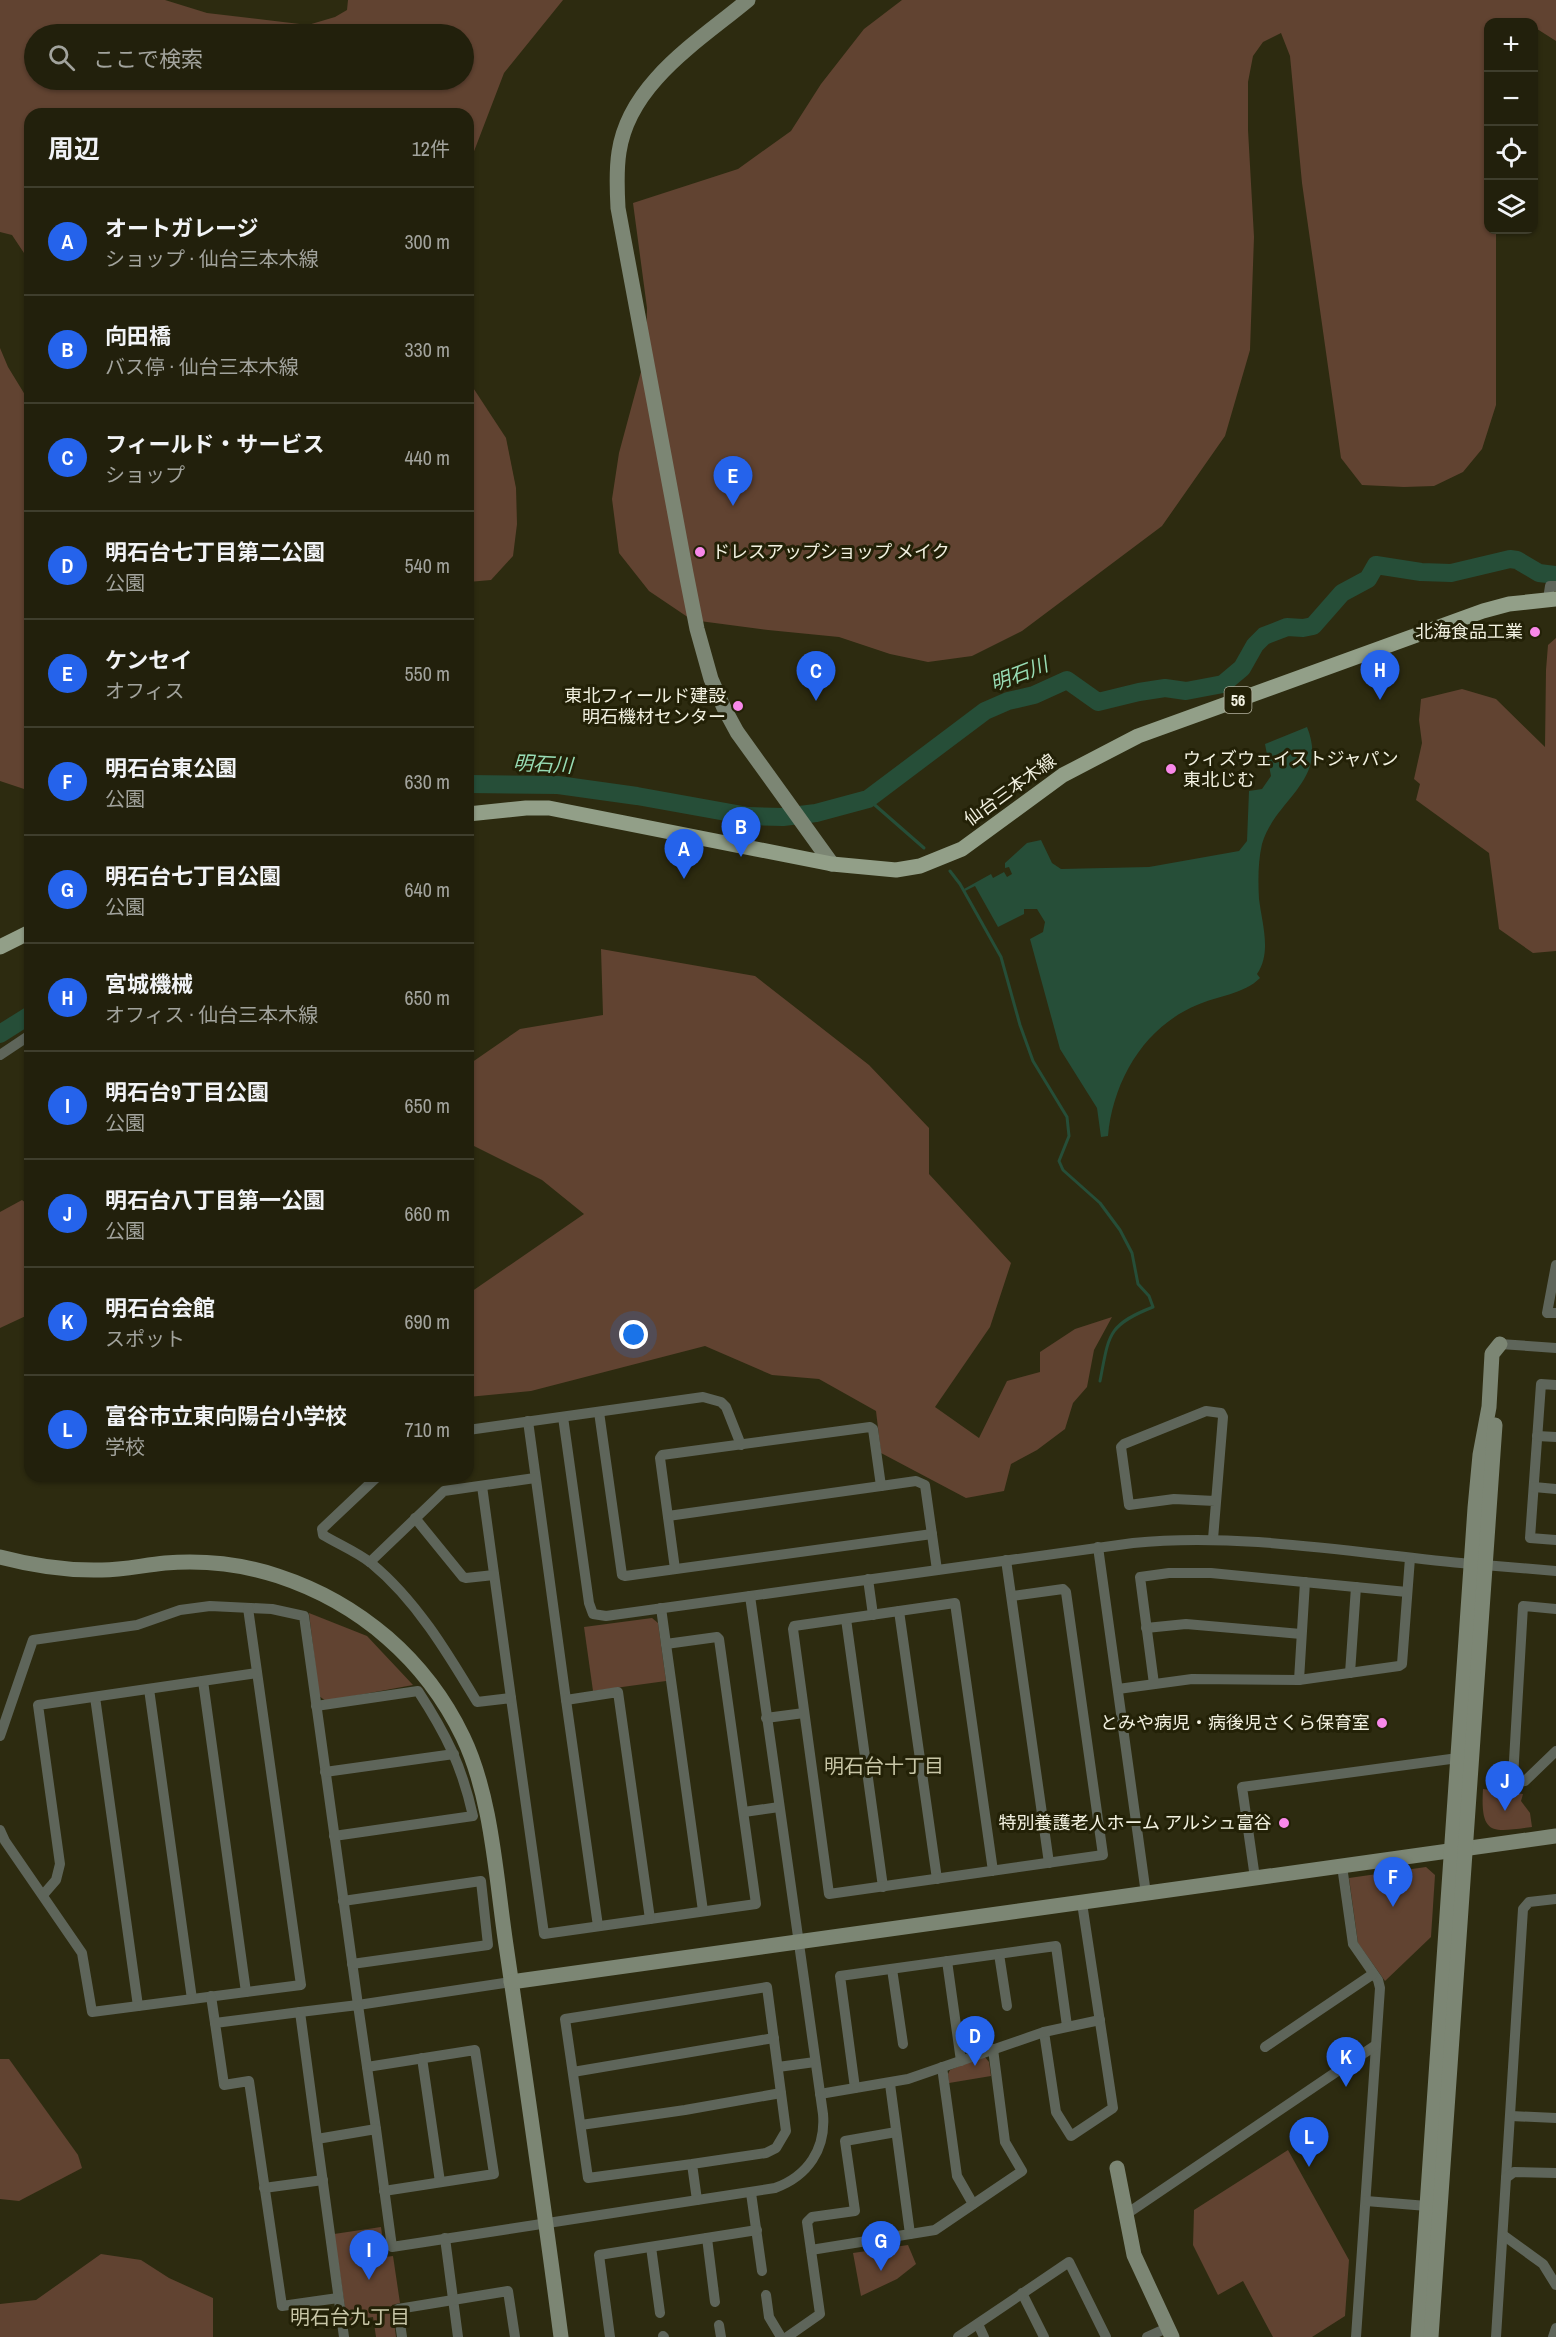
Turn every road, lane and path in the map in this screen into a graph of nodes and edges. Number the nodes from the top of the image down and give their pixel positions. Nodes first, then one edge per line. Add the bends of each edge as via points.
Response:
1 (748, 0) edge
2 (1553, 595) edge
3 (474, 813) edge
4 (832, 864) junction
5 (24, 935) edge
6 (0, 947) edge
7 (24, 1039) edge
8 (0, 1055) edge
9 (1556, 1264) edge
10 (1556, 1313) edge
11 (1500, 1344) joint
12 (1556, 1348) edge
13 (1556, 1385) edge
14 (599, 1412) junction
15 (563, 1417) junction
16 (528, 1421) junction
17 (474, 1429) edge
18 (1537, 1436) junction
19 (1556, 1437) edge
20 (741, 1444) junction
21 (535, 1478) junction
22 (372, 1482) edge
23 (482, 1486) junction
24 (881, 1486) junction
25 (1533, 1487) junction
26 (1556, 1489) edge
27 (1215, 1501) junction
28 (668, 1516) junction
29 (415, 1518) junction
30 (932, 1534) junction
31 (1213, 1539) junction
32 (1556, 1540) edge
33 (1098, 1547) junction
34 (0, 1557) edge
35 (1410, 1558) junction
36 (1006, 1560) junction
37 (370, 1562) junction
38 (1478, 1564) junction
39 (675, 1569) junction
40 (937, 1570) junction
41 (1556, 1571) edge
42 (494, 1575) junction
43 (868, 1579) junction
44 (1305, 1582) junction
45 (1356, 1587) junction
46 (1407, 1592) junction
47 (750, 1596) junction
48 (1012, 1596) junction
49 (248, 1608) junction
50 (661, 1608) junction
51 (1556, 1609) edge
52 (899, 1611) junction
53 (873, 1615) junction
54 (846, 1619) junction
55 (1146, 1628) junction
56 (1301, 1634) junction
57 (666, 1644) junction
58 (1350, 1673) junction
59 (257, 1674) junction
60 (1299, 1680) junction
61 (203, 1681) junction
62 (1154, 1684) junction
63 (149, 1689) junction
64 (1118, 1689) junction
65 (95, 1697) junction
66 (511, 1698) junction
67 (566, 1700) junction
68 (316, 1706) junction
69 (804, 1713) junction
70 (766, 1718) junction
71 (0, 1736) edge
72 (1556, 1751) edge
73 (454, 1754) junction
74 (1458, 1758) junction
75 (325, 1772) junction
76 (779, 1807) junction
77 (744, 1812) junction
78 (0, 1830) edge
79 (334, 1836) junction
80 (1556, 1836) edge
81 (1458, 1850) junction
82 (1049, 1863) junction
83 (1342, 1866) junction
84 (993, 1871) junction
85 (1255, 1878) junction
86 (937, 1879) junction
87 (883, 1887) junction
88 (1146, 1894) junction
89 (43, 1895) junction
90 (1556, 1899) edge
91 (343, 1901) junction
92 (1082, 1903) junction
93 (703, 1911) junction
94 (651, 1919) junction
95 (598, 1926) junction
96 (798, 1942) junction
97 (999, 1954) junction
98 (947, 1961) junction
99 (352, 1965) junction
100 (892, 1969) junction
101 (1373, 1974) junction
102 (511, 1982) junction
103 (246, 1992) junction
104 (211, 1996) junction
105 (192, 1999) junction
106 (358, 2005) junction
107 (138, 2006) junction
108 (1007, 2006) dead end
109 (300, 2012) junction
110 (1100, 2020) junction
111 (215, 2023) junction
112 (1067, 2026) junction
113 (1044, 2032) junction
114 (774, 2038) junction
115 (903, 2044) dead end
116 (1376, 2044) junction
117 (1265, 2047) dead end
118 (993, 2049) junction
119 (422, 2058) junction
120 (961, 2061) junction
121 (815, 2062) junction
122 (367, 2067) junction
123 (778, 2067) junction
124 (942, 2067) junction
125 (573, 2072) junction
126 (890, 2084) junction
127 (855, 2088) junction
128 (781, 2092) junction
129 (820, 2094) junction
130 (1511, 2116) junction
131 (1556, 2118) edge
132 (581, 2125) junction
133 (376, 2129) junction
134 (896, 2132) junction
135 (317, 2139) junction
136 (692, 2164) junction
137 (1117, 2168) dead end
138 (1556, 2173) edge
139 (1506, 2178) junction
140 (323, 2180) junction
141 (440, 2182) junction
142 (264, 2188) junction
143 (384, 2191) junction
144 (751, 2193) junction
145 (697, 2200) junction
146 (1366, 2200) junction
147 (973, 2204) junction
148 (1427, 2206) junction
149 (1125, 2215) junction
150 (546, 2224) junction
151 (757, 2230) junction
152 (910, 2234) junction
153 (1503, 2235) junction
154 (445, 2238) junction
155 (707, 2238) junction
156 (651, 2247) junction
157 (811, 2250) junction
158 (762, 2271) dead end
159 (1556, 2285) edge
160 (1022, 2293) junction
161 (766, 2295) dead end
162 (338, 2298) junction
163 (453, 2300) junction
164 (715, 2302) dead end
165 (660, 2313) dead end
166 (978, 2324) junction
167 (719, 2325) dead end
168 (1556, 2328) edge
169 (1169, 2332) edge
170 (344, 2337) edge
171 (402, 2337) edge
172 (458, 2337) edge
173 (515, 2337) edge
174 (561, 2337) edge
175 (610, 2337) edge
176 (721, 2337) edge
177 (781, 2337) edge
178 (787, 2337) edge
179 (958, 2337) edge
180 (984, 2337) edge
181 (1044, 2337) edge
182 (1106, 2337) edge
183 (1147, 2337) edge
184 (1356, 2337) edge
185 (1418, 2337) edge
186 (1431, 2337) edge
187 (1496, 2337) edge
188 (1553, 2337) edge

1 - 4 street via 661,72 634,110 619,151 618,208 690,595 711,679 737,732
2 - 4 main road, 仙台三本木線 / 56 via 1483,610 1138,736 1063,775 962,849 933,862 896,870
3 - 4 main road, 仙台三本木線 / 56 via 549,808
5 - 6 main road
7 - 8 street
9 - 10 street via 1546,1312
11 - 12 street
11 - 38 street
13 - 18 street via 1541,1384
14 - 15 street
14 - 20 street via 711,1398 726,1407
14 - 39 street via 622,1575
15 - 16 street
15 - 50 street via 590,1610 598,1617
16 - 17 street
16 - 21 street
18 - 19 street
18 - 25 street
20 - 24 street via 870,1427
20 - 28 street via 662,1455
21 - 23 street
21 - 67 street
22 - 37 street via 322,1529 323,1535
23 - 29 street via 444,1491
23 - 42 street
24 - 28 street
24 - 30 street via 916,1481 925,1485
25 - 26 street
25 - 32 street via 1530,1538
27 - 27 street via 1174,1499 1129,1505 1121,1447 1206,1411 1221,1413
27 - 31 street
28 - 39 street
29 - 37 street
29 - 42 street via 463,1577
30 - 39 street
30 - 40 street
31 - 33 street
31 - 35 street
33 - 36 street
33 - 64 street
34 - 102 street via 81,1570 188,1562 247,1568 305,1586 362,1616 387,1636 434,1688 464,1738 474,1764 488,1821
35 - 38 street
35 - 46 street
36 - 40 street
36 - 48 street
37 - 66 street via 423,1618 477,1702
38 - 41 street
38 - 74 street
38 - 81 street
40 - 43 street
42 - 66 street
43 - 47 street
43 - 53 street
44 - 45 street
44 - 55 street via 1183,1572 1140,1577
44 - 56 street
45 - 46 street
45 - 58 street
46 - 58 street via 1402,1664
47 - 50 street
47 - 70 street
48 - 82 street
48 - 82 street via 1063,1589 1066,1592 1103,1855
49 - 59 street
49 - 68 street via 304,1616
49 - 71 street via 210,1606 180,1610 137,1625 33,1640
50 - 57 street
51 - 72 street via 1523,1606 1513,1778 1524,1781
52 - 53 street
52 - 84 street via 955,1603
52 - 86 street
53 - 54 street
54 - 69 street via 794,1626
54 - 87 street
55 - 56 street via 1196,1624
55 - 62 street
56 - 60 street
57 - 77 street via 719,1639
57 - 93 street
58 - 60 street
59 - 61 street
59 - 103 street via 301,1985
60 - 62 street via 1192,1679
61 - 63 street
61 - 103 street
62 - 64 street
63 - 65 street
63 - 105 street
64 - 88 street
65 - 89 street via 38,1705 60,1864 56,1880
65 - 107 street
66 - 95 street via 544,1934
67 - 94 street via 618,1692
67 - 95 street
68 - 73 street via 418,1691
68 - 75 street
69 - 70 street
69 - 87 street via 829,1894
70 - 76 street
73 - 75 street
73 - 79 street via 473,1816
74 - 81 street
74 - 85 street via 1242,1787
75 - 79 street
76 - 77 street
76 - 96 street
77 - 93 street via 756,1904
78 - 89 street
79 - 91 street
80 - 81 street
81 - 83 street
81 - 148 street
81 - 186 street
82 - 84 street
83 - 85 street
83 - 101 street via 1353,1944
84 - 86 street
85 - 88 street
86 - 87 street
88 - 92 street
89 - 107 street via 82,1953 92,2012
90 - 130 street via 1529,1902 1523,1909
91 - 99 street
91 - 99 street via 481,1881 488,1946
92 - 96 street
92 - 110 street
93 - 94 street
94 - 95 street
96 - 102 street
96 - 121 street
97 - 98 street
97 - 108 street
97 - 112 street via 1056,1946
98 - 100 street
98 - 120 street
99 - 106 street
100 - 115 street
100 - 127 street via 840,1977
101 - 116 street via 1380,1988
101 - 117 street
102 - 106 street
102 - 150 street
103 - 104 street
104 - 105 street
104 - 111 street
105 - 107 street
106 - 109 street
106 - 122 street
109 - 111 street
109 - 135 street
110 - 112 street
110 - 113 street via 1113,2108 1071,2136 1056,2112
111 - 142 street via 224,2085 249,2081
112 - 113 street
113 - 118 street
114 - 123 street
114 - 125 street
114 - 125 street via 767,1987 565,2019
116 - 146 street
116 - 149 street
118 - 120 street
118 - 147 street via 1005,2142 1022,2171
119 - 122 street
119 - 141 street
119 - 141 street via 475,2050 494,2174
120 - 124 street
121 - 123 street
121 - 129 street
122 - 133 street
123 - 128 street
124 - 126 street
124 - 147 street via 957,2176
125 - 132 street
126 - 127 street
126 - 134 street
127 - 129 street
128 - 132 street
128 - 136 street via 786,2131 776,2148
129 - 144 street via 823,2134 811,2163 792,2181
130 - 131 street
130 - 139 street
132 - 136 street via 588,2178
133 - 135 street
133 - 143 street
134 - 152 street
134 - 157 street via 845,2141 855,2211 812,2217 807,2222
135 - 140 street
136 - 145 street
137 - 149 street
138 - 139 street via 1514,2172
139 - 153 street
140 - 142 street
140 - 162 street
141 - 143 street
142 - 162 street via 282,2306
143 - 154 street via 392,2247
144 - 145 street
144 - 151 street
145 - 150 street
146 - 148 street
146 - 184 street
147 - 152 street via 935,2230
148 - 185 street
149 - 169 street via 1134,2255
150 - 154 street
150 - 174 street
151 - 155 street
151 - 158 street
152 - 157 street
153 - 159 street via 1543,2264
153 - 187 street
154 - 163 street
155 - 156 street
155 - 164 street
156 - 165 street
156 - 175 street via 599,2255
157 - 178 street via 820,2314
160 - 166 street
160 - 181 street
160 - 182 street via 1069,2262
161 - 177 street via 769,2317
162 - 170 street
163 - 171 street via 398,2309
163 - 172 street
163 - 173 street via 508,2291
166 - 179 street
166 - 180 street
167 - 176 street
168 - 188 street
169 - 183 street

